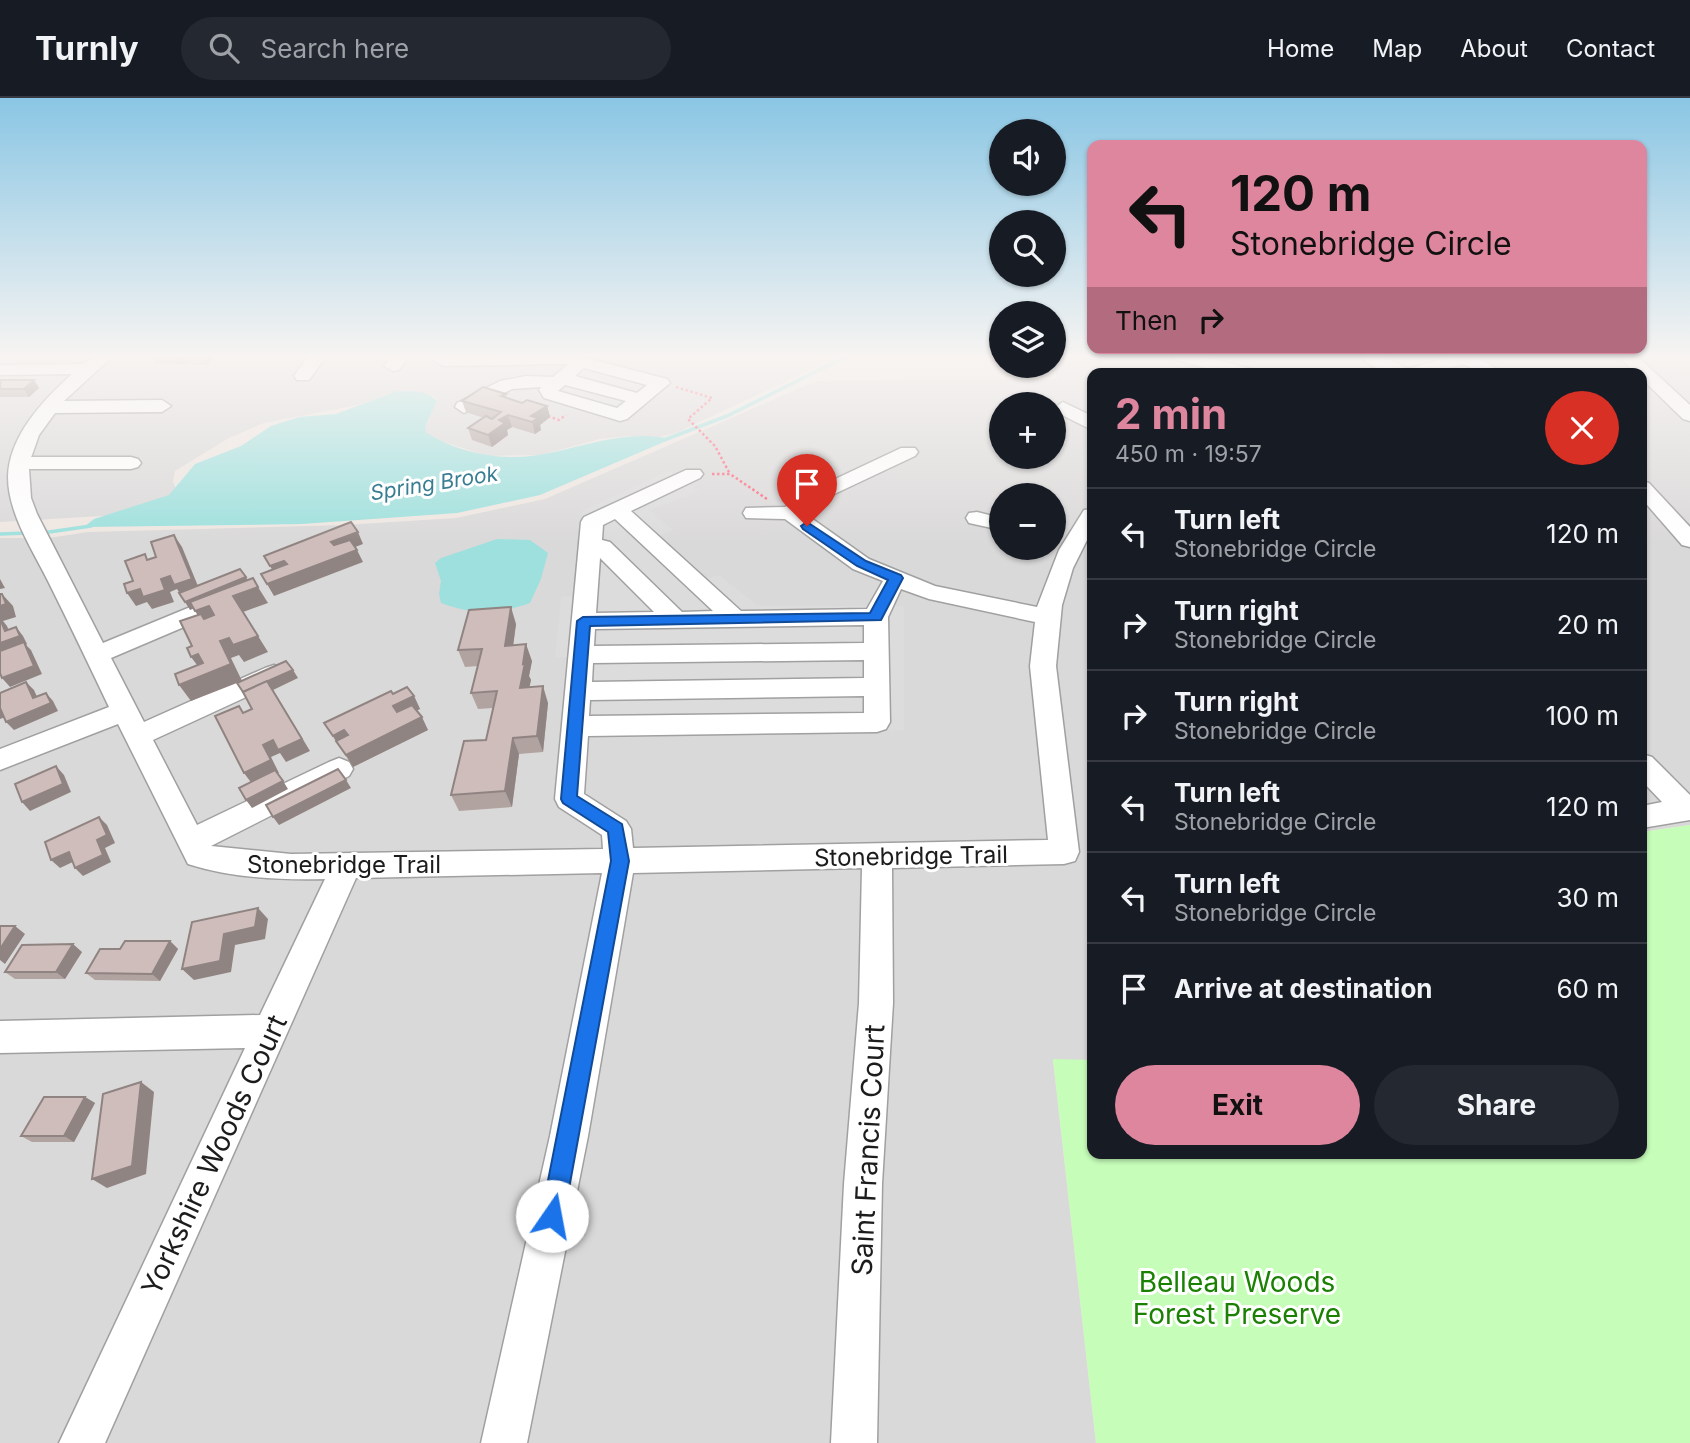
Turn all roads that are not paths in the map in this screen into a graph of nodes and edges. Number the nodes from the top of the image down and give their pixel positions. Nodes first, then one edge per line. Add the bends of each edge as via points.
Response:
1 (41, 418) edge
2 (908, 452) dead end
3 (20, 463) junction
4 (131, 463) dead end
5 (693, 474) road end
6 (1647, 493) edge
7 (617, 510) junction
8 (754, 513) dead end
9 (790, 513) junction
10 (977, 518) dead end
11 (1087, 519) edge
12 (989, 521) edge
13 (1066, 537) edge
14 (1690, 540) edge
15 (590, 543) junction
16 (1060, 560) edge
17 (896, 578) junction
18 (237, 597) edge
19 (876, 617) junction
20 (1046, 618) junction
21 (735, 619) junction
22 (676, 620) junction
23 (583, 621) junction
24 (876, 651) junction
25 (96, 655) junction
26 (581, 655) junction
27 (283, 670) edge
28 (876, 687) junction
29 (578, 691) junction
30 (131, 724) junction
31 (575, 726) junction
32 (0, 760) edge
33 (340, 769) edge
34 (1647, 769) edge
35 (1688, 809) edge
36 (1647, 816) edge
37 (191, 842) junction
38 (877, 857) junction
39 (620, 861) junction
40 (346, 866) junction
41 (271, 1031) junction
42 (0, 1037) edge
43 (82, 1443) edge
44 (504, 1443) edge
45 (855, 1443) edge

1 - 3 street
2 - 9 street via 821,493
3 - 4 street
3 - 25 street via 18,483 33,528
5 - 7 street
6 - 14 street
7 - 15 street via 592,522
7 - 21 street
8 - 9 street
9 - 17 street via 861,564
10 - 12 street
11 - 13 street
15 - 22 street via 601,547
15 - 23 street
16 - 20 street
17 - 19 street
17 - 20 street via 929,592
18 - 25 street
19 - 21 street
19 - 24 street
20 - 38 street, Stonebridge Trail via 1043,666 1064,852
21 - 22 street
22 - 23 street
23 - 26 street
24 - 26 street
24 - 28 street
25 - 30 street
26 - 29 street
27 - 30 street
28 - 29 street
28 - 31 street via 877,722
29 - 31 street
30 - 32 street
30 - 37 street
31 - 39 street via 569,799 616,829
33 - 37 street
34 - 35 street
35 - 36 street
37 - 40 street, Stonebridge Trail via 200,855 229,862
38 - 39 street, Stonebridge Trail
38 - 45 street, Saint Francis Court via 876,1003 863,1184
39 - 40 street, Stonebridge Trail
39 - 44 street via 569,1136
40 - 41 street, Yorkshire Woods Court
41 - 42 street
41 - 43 street, Yorkshire Woods Court

